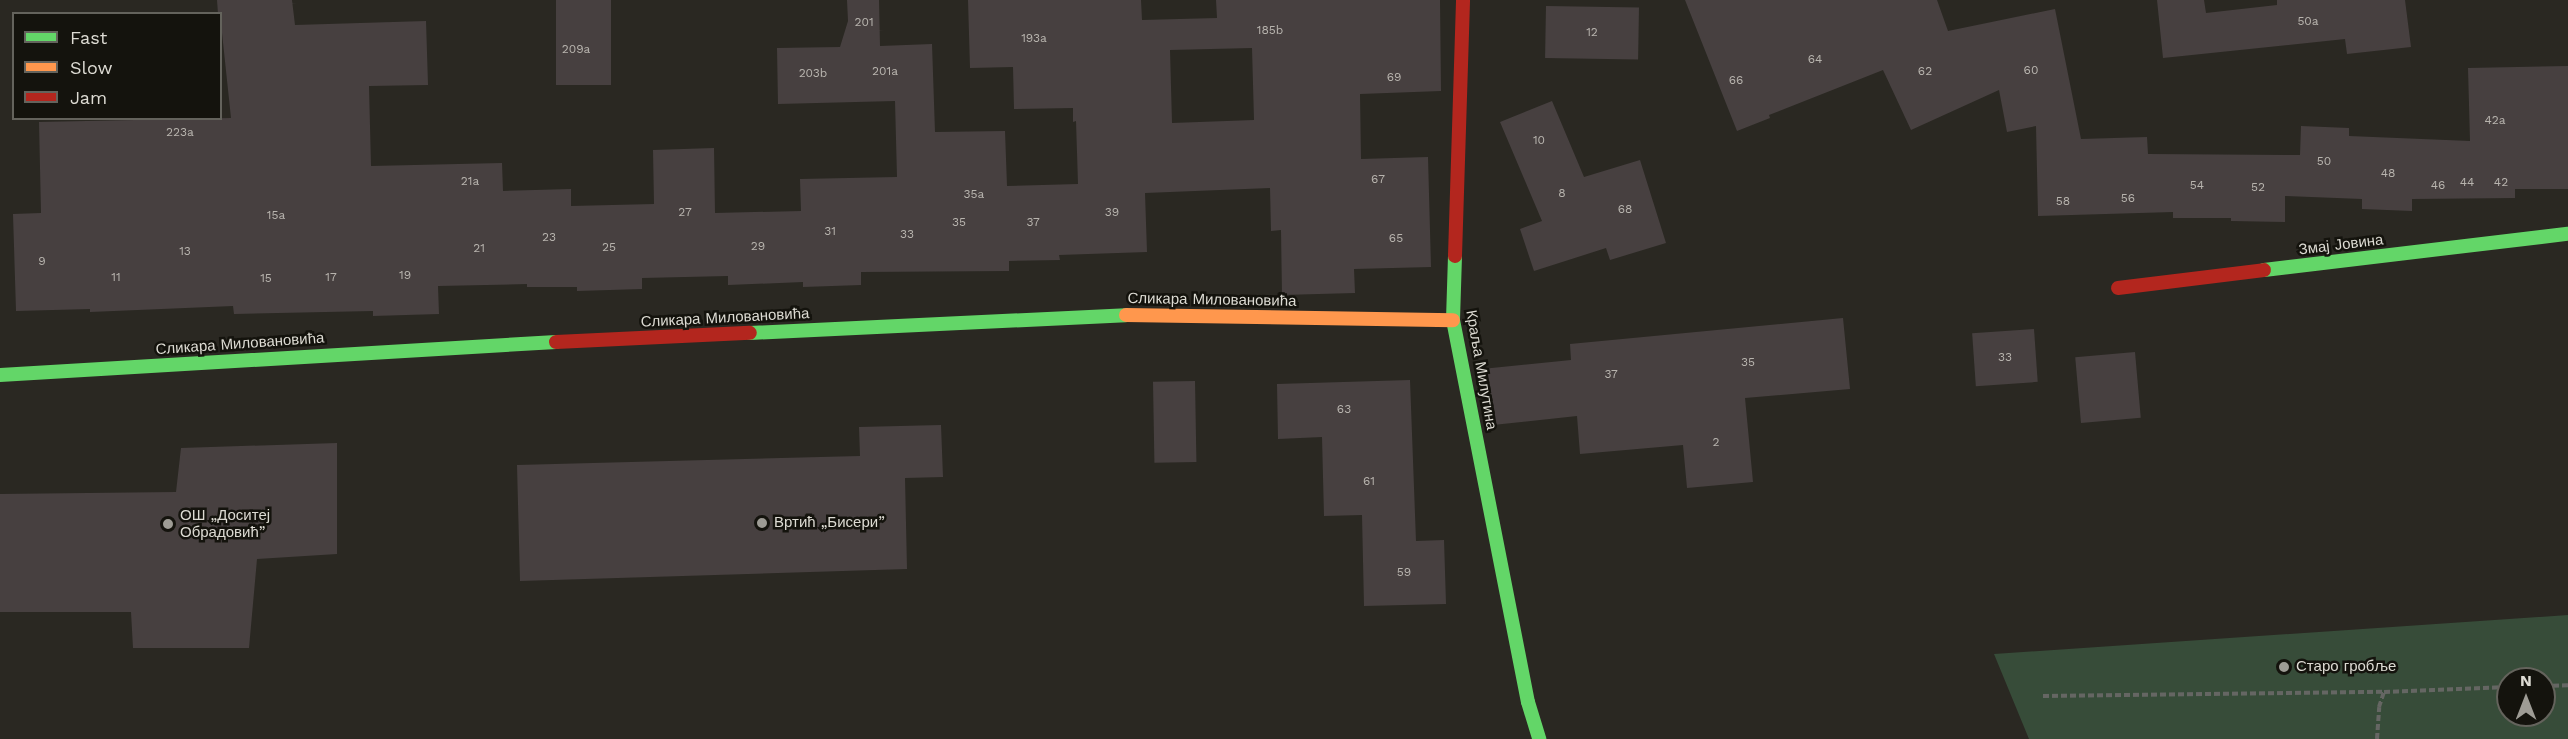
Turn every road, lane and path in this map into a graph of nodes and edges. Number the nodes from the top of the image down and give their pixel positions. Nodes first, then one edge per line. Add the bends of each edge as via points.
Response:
1 (1463, 0) edge
2 (2568, 234) edge
3 (2118, 288) dead end
4 (1453, 320) junction
5 (0, 375) edge
6 (2496, 687) edge
7 (2384, 692) junction
8 (2043, 696) dead end
9 (1539, 739) edge
10 (2377, 739) edge

1 - 4 street, Краља Милутина
2 - 3 street, Змај Јовина
4 - 5 street, Сликара Миловановића via 1109,315 364,352
4 - 9 street, Краља Милутина via 1526,691
6 - 7 path
7 - 8 path
7 - 10 path

